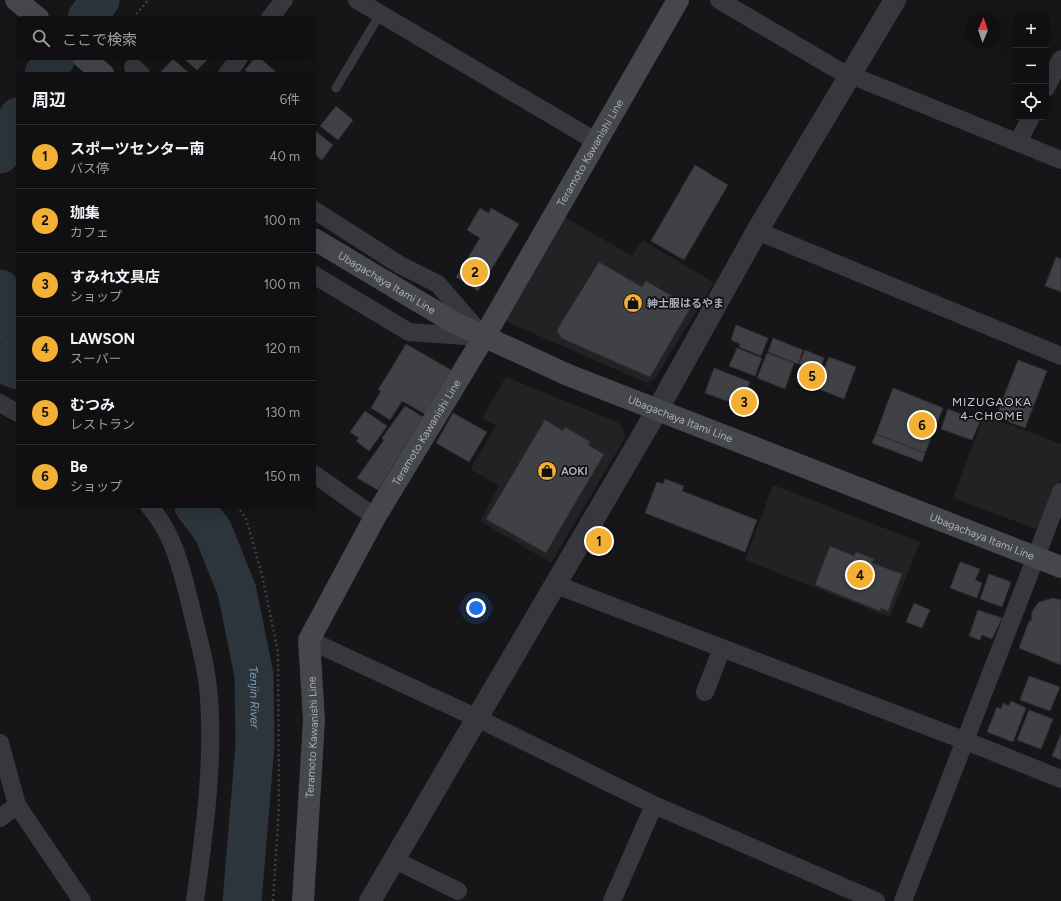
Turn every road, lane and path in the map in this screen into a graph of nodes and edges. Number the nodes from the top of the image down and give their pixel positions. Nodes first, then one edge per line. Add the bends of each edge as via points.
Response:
1 (16, 0) edge
2 (148, 0) edge
3 (284, 0) edge
4 (357, 0) edge
5 (678, 0) edge
6 (719, 0) edge
7 (894, 0) edge
8 (380, 14) junction
9 (36, 16) edge
10 (135, 16) edge
11 (272, 16) edge
12 (238, 60) edge
13 (1061, 60) edge
14 (229, 72) edge
15 (851, 76) junction
16 (1048, 84) edge
17 (336, 88) dead end
18 (1029, 120) edge
19 (597, 142) junction
20 (1018, 142) junction
21 (1061, 160) edge
22 (316, 211) edge
23 (757, 231) junction
24 (316, 240) edge
25 (316, 276) edge
26 (484, 337) junction
27 (1061, 356) edge
28 (0, 403) edge
29 (658, 409) junction
30 (16, 412) edge
31 (316, 475) edge
32 (1061, 492) edge
33 (151, 508) edge
34 (238, 508) edge
35 (375, 517) junction
36 (1037, 558) junction
37 (1061, 567) edge
38 (554, 584) junction
39 (309, 640) junction
40 (722, 648) junction
41 (705, 692) dead end
42 (478, 718) junction
43 (966, 741) junction
44 (0, 742) edge
45 (1061, 779) edge
46 (17, 805) junction
47 (654, 805) junction
48 (0, 818) edge
49 (395, 860) junction
50 (458, 891) dead end
51 (82, 901) edge
52 (195, 901) edge
53 (273, 901) edge
54 (303, 901) edge
55 (370, 901) edge
56 (612, 901) edge
57 (876, 901) edge
58 (903, 901) edge

1 - 9 main road
2 - 10 path
3 - 11 street
4 - 8 street
5 - 19 main road, Teramoto Kawanishi Line
6 - 15 street
7 - 15 street
8 - 17 lane
8 - 19 street
12 - 14 street
13 - 16 street
15 - 20 street
15 - 23 street
18 - 20 street
19 - 26 main road, Teramoto Kawanishi Line
20 - 21 street
22 - 26 street via 400,265 438,284
23 - 27 street
23 - 29 street
24 - 26 main road, Ubagachaya Itami Line via 453,322
25 - 26 street via 409,332
26 - 29 main road, Ubagachaya Itami Line via 568,375
26 - 35 main road, Teramoto Kawanishi Line
28 - 30 street
29 - 36 main road, Ubagachaya Itami Line
29 - 38 street
31 - 35 street
32 - 36 street
33 - 52 street via 162,521 183,572 209,697 208,782
34 - 53 path via 246,518 262,575 278,652 279,806
35 - 39 main road, Teramoto Kawanishi Line
36 - 37 main road, Ubagachaya Itami Line
36 - 43 street
38 - 40 street
38 - 42 street
39 - 42 street
39 - 54 main road, Teramoto Kawanishi Line via 314,720
40 - 41 street
40 - 43 street
42 - 47 street
42 - 49 street
43 - 45 street
43 - 58 street
44 - 46 street
46 - 48 street
46 - 51 street
47 - 56 street
47 - 57 street
49 - 50 street
49 - 55 street

